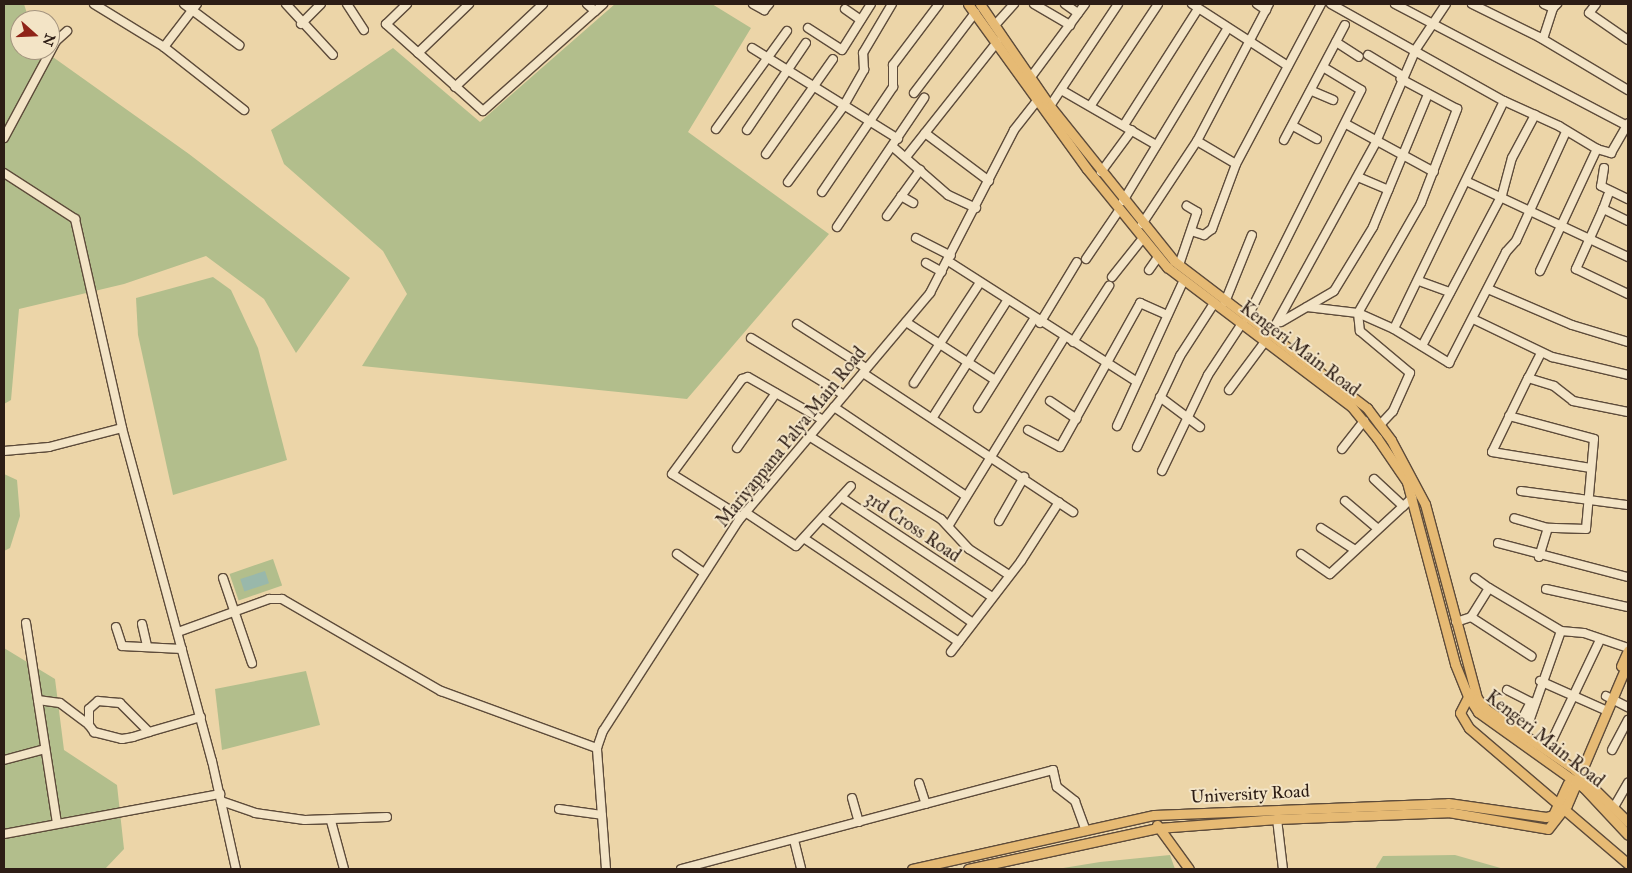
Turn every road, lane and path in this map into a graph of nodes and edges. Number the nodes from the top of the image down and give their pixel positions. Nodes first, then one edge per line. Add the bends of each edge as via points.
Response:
1 (94, 4) edge
2 (184, 4) edge
3 (286, 4) edge
4 (321, 4) edge
5 (347, 4) edge
6 (407, 4) edge
7 (469, 4) edge
8 (543, 4) edge
9 (587, 4) edge
10 (602, 4) edge
11 (753, 4) edge
12 (769, 4) edge
13 (871, 4) edge
14 (892, 4) edge
15 (940, 4) edge
16 (968, 4) edge
17 (980, 4) edge
18 (1014, 4) edge
19 (1034, 4) edge
20 (1065, 4) edge
21 (1085, 4) edge
22 (1118, 4) edge
23 (1158, 4) edge
24 (1257, 4) edge
25 (1321, 4) edge
26 (1331, 4) edge
27 (1395, 4) edge
28 (1446, 4) edge
29 (1472, 4) edge
30 (1544, 4) edge
31 (1596, 4) edge
32 (1195, 6) edge
33 (1555, 6) edge
34 (195, 7) edge
35 (1268, 7) edge
36 (845, 9) dead end
37 (594, 11) junction
38 (975, 13) junction
39 (1078, 13) junction
40 (860, 20) junction
41 (301, 24) junction
42 (996, 24) junction
43 (1070, 25) junction
44 (1345, 25) dead end
45 (1432, 25) junction
46 (808, 28) dead end
47 (1227, 29) junction
48 (364, 30) dead end
49 (68, 31) dead end
50 (787, 31) dead end
51 (1543, 38) junction
52 (1628, 40) edge
53 (806, 42) dead end
54 (997, 42) junction
55 (1336, 42) junction
56 (1250, 44) junction
57 (239, 45) dead end
58 (164, 47) junction
59 (752, 48) dead end
60 (1416, 49) junction
61 (418, 53) junction
62 (333, 55) dead end
63 (1368, 55) dead end
64 (1359, 57) dead end
65 (768, 58) junction
66 (833, 59) dead end
67 (1288, 66) junction
68 (1323, 67) junction
69 (788, 70) junction
70 (1402, 78) junction
71 (1028, 82) junction
72 (455, 87) junction
73 (812, 87) junction
74 (1628, 90) edge
75 (1063, 91) junction
76 (1312, 91) junction
77 (914, 93) dead end
78 (1428, 94) junction
79 (1039, 97) junction
80 (924, 98) dead end
81 (1332, 100) dead end
82 (1504, 101) junction
83 (1091, 105) junction
84 (1050, 106) junction
85 (842, 107) junction
86 (244, 110) dead end
87 (1535, 115) junction
88 (870, 122) junction
89 (1346, 124) junction
90 (1124, 125) junction
91 (1628, 125) edge
92 (1295, 127) junction
93 (716, 129) dead end
94 (747, 130) dead end
95 (1132, 130) junction
96 (1566, 132) junction
97 (925, 133) junction
98 (4, 138) edge
99 (898, 139) junction
100 (1317, 139) dead end
101 (1284, 140) dead end
102 (1197, 141) junction
103 (1376, 142) junction
104 (1156, 145) junction
105 (893, 146) junction
106 (1597, 149) junction
107 (766, 154) dead end
108 (1402, 157) junction
109 (906, 158) junction
110 (1236, 164) junction
111 (1604, 168) dead end
112 (920, 170) junction
113 (1101, 172) junction
114 (1434, 172) junction
115 (4, 173) edge
116 (1358, 178) junction
117 (989, 181) junction
118 (788, 182) dead end
119 (1468, 182) junction
120 (1388, 190) junction
121 (822, 192) dead end
122 (1502, 195) junction
123 (1608, 195) dead end
124 (901, 196) junction
125 (1628, 199) edge
126 (913, 203) dead end
127 (1122, 205) junction
128 (1187, 206) dead end
129 (976, 208) junction
130 (1528, 209) junction
131 (1603, 209) junction
132 (887, 216) dead end
133 (1628, 220) edge
134 (1142, 224) junction
135 (1562, 224) junction
136 (837, 227) dead end
137 (1191, 231) junction
138 (1252, 235) dead end
139 (916, 238) dead end
140 (1142, 238) junction
141 (1590, 238) junction
142 (1158, 257) junction
143 (1628, 257) edge
144 (950, 259) junction
145 (1086, 259) dead end
146 (1077, 262) dead end
147 (926, 263) dead end
148 (1179, 266) junction
149 (1150, 270) dead end
150 (1540, 271) dead end
151 (942, 272) junction
152 (1112, 277) dead end
153 (1419, 281) junction
154 (1183, 282) junction
155 (979, 284) junction
156 (1109, 286) dead end
157 (1488, 289) junction
158 (1450, 292) junction
159 (1628, 294) edge
160 (1007, 301) junction
161 (1224, 302) junction
162 (1213, 305) junction
163 (1307, 307) junction
164 (1358, 313) junction
165 (1167, 315) junction
166 (1474, 319) junction
167 (1037, 321) junction
168 (1244, 321) junction
169 (906, 322) junction
170 (797, 324) dead end
171 (1278, 324) junction
172 (1394, 329) junction
173 (1270, 335) junction
174 (751, 338) dead end
175 (1064, 338) junction
176 (1073, 342) junction
177 (1628, 342) edge
178 (1264, 343) junction
179 (941, 345) junction
180 (1422, 346) junction
181 (1541, 353) junction
182 (967, 362) junction
183 (1108, 365) junction
184 (864, 371) junction
185 (1628, 375) edge
186 (1528, 378) junction
187 (995, 380) junction
188 (1136, 381) junction
189 (914, 383) dead end
190 (1229, 390) dead end
191 (776, 393) junction
192 (844, 395) junction
193 (1160, 397) junction
194 (1050, 401) dead end
195 (834, 407) junction
196 (978, 408) dead end
197 (1628, 412) edge
198 (1187, 415) junction
199 (1509, 416) junction
200 (933, 417) junction
201 (1077, 419) junction
202 (823, 420) junction
203 (1364, 421) junction
204 (1380, 425) junction
205 (1117, 426) dead end
206 (1200, 427) dead end
207 (122, 428) junction
208 (1028, 430) dead end
209 (809, 436) junction
210 (1137, 447) dead end
211 (737, 448) dead end
212 (1342, 449) dead end
213 (4, 451) edge
214 (991, 454) junction
215 (1591, 468) junction
216 (1162, 471) dead end
217 (1024, 478) junction
218 (1374, 479) dead end
219 (850, 486) dead end
220 (1521, 491) dead end
221 (966, 496) junction
222 (841, 497) junction
223 (1412, 498) junction
224 (1345, 501) dead end
225 (1058, 502) junction
226 (1589, 502) junction
227 (1403, 506) junction
228 (1628, 506) edge
229 (1073, 512) dead end
230 (743, 515) junction
231 (823, 518) junction
232 (1514, 518) dead end
233 (999, 521) dead end
234 (949, 525) junction
235 (1322, 528) dead end
236 (1548, 528) junction
237 (1378, 529) junction
238 (804, 539) junction
239 (1498, 543) dead end
240 (1354, 550) junction
241 (677, 554) dead end
242 (1301, 554) dead end
243 (1539, 557) junction
244 (704, 573) junction
245 (1009, 575) junction
246 (1628, 577) edge
247 (223, 578) dead end
248 (1474, 578) dead end
249 (1489, 588) junction
250 (1546, 589) dead end
251 (992, 597) junction
252 (1628, 607) edge
253 (235, 612) junction
254 (1471, 616) junction
255 (1456, 622) junction
256 (26, 623) dead end
257 (973, 623) junction
258 (142, 624) dead end
259 (116, 627) dead end
260 (1561, 631) junction
261 (178, 632) junction
262 (1600, 640) junction
263 (959, 642) junction
264 (148, 645) junction
265 (182, 649) junction
266 (1628, 649) edge
267 (951, 652) dead end
268 (1531, 656) dead end
269 (1628, 662) edge
270 (252, 663) dead end
271 (1540, 681) junction
272 (1507, 690) dead end
273 (1470, 693) junction
274 (1572, 696) junction
275 (1608, 697) junction
276 (38, 700) junction
277 (1628, 707) edge
278 (1603, 709) junction
279 (201, 718) junction
280 (1628, 720) edge
281 (89, 725) junction
282 (149, 732) junction
283 (1520, 733) junction
284 (597, 748) junction
285 (46, 749) junction
286 (1612, 750) dead end
287 (1547, 751) junction
288 (4, 760) edge
289 (1575, 775) junction
290 (919, 783) dead end
291 (1628, 783) edge
292 (220, 798) junction
293 (852, 798) dead end
294 (926, 804) junction
295 (1357, 806) junction
296 (1563, 806) junction
297 (1614, 807) junction
298 (560, 809) dead end
299 (1512, 811) junction
300 (602, 815) junction
301 (1154, 815) junction
302 (1358, 816) junction
303 (387, 817) dead end
304 (1277, 819) junction
305 (331, 821) junction
306 (1510, 821) junction
307 (859, 822) junction
308 (1628, 822) edge
309 (57, 824) junction
310 (1158, 828) junction
311 (1085, 829) junction
312 (4, 834) edge
313 (1628, 835) edge
314 (794, 840) junction
315 (1628, 864) edge
316 (236, 869) edge
317 (344, 869) edge
318 (606, 869) edge
319 (681, 869) edge
320 (801, 869) edge
321 (912, 869) edge
322 (968, 869) edge
323 (1189, 869) edge
324 (1283, 869) edge

1 - 58 street
2 - 34 street
3 - 41 street
4 - 41 street
5 - 48 street
6 - 61 street via 386,24
7 - 61 street
8 - 72 street
9 - 37 street
10 - 37 street
11 - 12 street via 764,10
13 - 40 street
14 - 85 street via 863,53 864,70
15 - 88 street via 893,64 893,87
16 - 38 main road, Kengeri Main Road
17 - 42 main road, Kengeri Main Road
18 - 42 street
19 - 43 street
20 - 39 street
21 - 39 street
22 - 75 street
23 - 83 street
24 - 35 street
25 - 67 street
26 - 60 street
27 - 45 street
28 - 45 street
29 - 51 street
30 - 33 street
31 - 52 street via 1589,13
32 - 47 street
32 - 90 street
33 - 51 street
34 - 57 street
34 - 58 street
35 - 56 street
36 - 40 street
37 - 72 street via 483,111
38 - 54 main road, Kengeri Main Road
38 - 77 street
39 - 43 street
40 - 46 street via 842,50
41 - 62 street
42 - 71 main road, Kengeri Main Road
43 - 71 street
44 - 55 street
45 - 60 street
45 - 91 street
47 - 56 street
47 - 104 street
49 - 98 street via 56,41
50 - 65 street
51 - 74 street
53 - 69 street
54 - 71 main road, Kengeri Main Road
54 - 97 street via 986,50
55 - 64 street
55 - 68 street
56 - 67 street
56 - 102 street
58 - 86 street
59 - 65 street
60 - 70 street
60 - 82 street
61 - 72 street
63 - 70 street
65 - 69 street
65 - 93 street
66 - 73 street
67 - 110 street
68 - 76 street
68 - 89 street via 1361,90
69 - 73 street
69 - 94 street
70 - 78 street
70 - 103 street
71 - 79 main road, Kengeri Main Road
73 - 85 street
73 - 107 street
75 - 83 street
75 - 84 street
76 - 81 street
76 - 92 street
78 - 108 street
78 - 114 street via 1457,109
79 - 84 main road, Kengeri Main Road
79 - 117 street, Mariyappana Palya Main Road via 1014,130
79 - 127 main road, Kengeri Main Road
80 - 99 street
82 - 87 street
82 - 119 street
83 - 90 street
84 - 113 main road, Kengeri Main Road
85 - 88 street
85 - 118 street
87 - 96 street
87 - 122 street via 1512,158
88 - 99 street
88 - 121 street
89 - 103 street
89 - 168 street
90 - 95 street
91 - 106 street via 1611,153
92 - 100 street
92 - 101 street
95 - 104 street
95 - 113 street
96 - 106 street
96 - 130 street
97 - 109 street
97 - 117 street
99 - 105 street
102 - 110 street
102 - 134 street
103 - 108 street
103 - 116 street
104 - 127 street
105 - 109 street
105 - 136 street
106 - 135 street
108 - 114 street
108 - 120 street
109 - 112 street
110 - 137 street via 1212,229 1204,235
111 - 125 street via 1601,186
112 - 124 street
112 - 129 street via 948,195
113 - 127 main road, Kengeri Main Road
114 - 164 street via 1394,257
115 - 207 street via 75,219
116 - 120 street
116 - 171 street
117 - 129 street, Mariyappana Palya Main Road
119 - 122 street
119 - 153 street
120 - 163 street via 1373,227 1334,291
122 - 130 street
122 - 158 street
123 - 131 street
124 - 126 street
124 - 132 street
127 - 134 main road, Kengeri Main Road
127 - 140 main road, Kengeri Main Road
127 - 145 street
128 - 137 street via 1197,212
129 - 144 street, Mariyappana Palya Main Road
130 - 135 street
130 - 157 street via 1516,241 1506,252
131 - 133 street
131 - 141 street
134 - 148 main road, Kengeri Main Road
135 - 141 street
135 - 150 street
137 - 148 street
138 - 161 street
139 - 144 street
140 - 142 main road, Kengeri Main Road
140 - 152 street
141 - 143 street
141 - 159 street via 1576,269
142 - 149 street
142 - 154 main road, Kengeri Main Road
144 - 151 street, Mariyappana Palya Main Road
144 - 155 street
146 - 167 street
147 - 151 street
148 - 161 main road, Kengeri Main Road
151 - 169 street, Mariyappana Palya Main Road
153 - 158 street
153 - 172 street
154 - 162 main road, Kengeri Main Road
154 - 165 street
155 - 160 street
155 - 179 street
156 - 176 street
157 - 166 street
157 - 177 street via 1572,325
158 - 180 street
160 - 167 street
160 - 182 street
161 - 168 main road, Kengeri Main Road
162 - 168 main road, Kengeri Main Road
162 - 193 street via 1180,356
163 - 164 street
163 - 171 street
164 - 172 street
164 - 204 street via 1360,331 1410,373 1393,411
165 - 183 street via 1140,303
165 - 188 street
166 - 180 street via 1449,363
166 - 181 street
167 - 175 street
167 - 187 street
168 - 173 main road, Kengeri Main Road
168 - 178 main road, Kengeri Main Road
168 - 198 street
169 - 179 street
169 - 184 street, Mariyappana Palya Main Road
170 - 184 street
171 - 173 street
172 - 180 street
173 - 204 main road, Kengeri Main Road via 1350,393
174 - 192 street
175 - 176 street
175 - 214 street
176 - 183 street
178 - 190 street
178 - 203 main road, Kengeri Main Road via 1351,406
179 - 182 street
179 - 189 street
181 - 185 street
181 - 186 street
182 - 187 street
182 - 200 street
183 - 188 street
183 - 201 street
184 - 192 street, Mariyappana Palya Main Road
184 - 200 street
186 - 197 street via 1554,386 1573,401
186 - 199 street
187 - 196 street
188 - 205 street
191 - 202 street
191 - 211 street
191 - 230 street via 744,377 672,474
192 - 195 street, Mariyappana Palya Main Road
193 - 198 street
193 - 210 street
194 - 201 street
195 - 202 street, Mariyappana Palya Main Road
195 - 221 street
198 - 206 street
198 - 216 street
199 - 215 street via 1594,438
199 - 215 street via 1492,452
200 - 214 street
201 - 208 street via 1057,448
202 - 209 street, Mariyappana Palya Main Road
203 - 212 street
203 - 223 main road, Kengeri Main Road via 1407,482
204 - 255 main road, Kengeri Main Road via 1425,504
207 - 213 street via 49,447
207 - 261 street
209 - 230 street, Mariyappana Palya Main Road
209 - 234 street
214 - 217 street
214 - 221 street
215 - 226 street
217 - 225 street
217 - 233 street
218 - 227 street
219 - 222 street
220 - 226 street
221 - 234 street
222 - 231 street, 3rd Cross Road
222 - 251 street, 3rd Cross Road
223 - 227 street
223 - 273 main road, Kengeri Main Road via 1455,664
224 - 237 street
225 - 229 street
225 - 245 street
226 - 228 street
226 - 236 street via 1586,529
227 - 237 street
230 - 238 street via 791,545
230 - 244 street, Mariyappana Palya Main Road
231 - 238 street, 3rd Cross Road
231 - 257 street
232 - 236 street
234 - 245 street via 970,548
235 - 240 street
236 - 243 street
237 - 240 street
238 - 263 street
239 - 243 street
240 - 242 street via 1330,574
241 - 244 street
243 - 246 street
244 - 284 street, Mariyappana Palya Main Road via 603,732
245 - 251 street
247 - 253 street
248 - 249 street
249 - 254 street
249 - 260 street
250 - 252 street
251 - 257 street
253 - 261 street
253 - 270 street
253 - 284 street via 282,599 441,691
254 - 255 street
254 - 268 street
255 - 273 main road, Kengeri Main Road
256 - 276 street
257 - 263 street
258 - 264 street
259 - 264 street via 118,645
260 - 262 street
260 - 271 street
261 - 265 street
262 - 266 street
262 - 274 street
263 - 267 street
264 - 265 street
265 - 279 street
266 - 275 main road
269 - 275 main road
271 - 274 street
271 - 283 street
272 - 283 street via 1531,702
273 - 283 main road, Kengeri Main Road
273 - 289 main road, Kengeri Main Road via 1478,712
273 - 296 main road via 1460,713 1469,728
274 - 278 street
274 - 287 street
275 - 277 street
275 - 278 main road, University Road
276 - 281 street via 60,703
276 - 285 street
278 - 289 main road, University Road
279 - 282 street
279 - 292 street
280 - 286 street
281 - 282 street via 94,732 122,739
281 - 282 street via 92,703 114,702 126,706
283 - 287 main road, Kengeri Main Road
284 - 300 street, Mariyappana Palya Main Road
285 - 288 street
285 - 309 street
287 - 289 main road, Kengeri Main Road
289 - 296 main road, University Road
289 - 297 main road, Kengeri Main Road
289 - 313 main road, Kengeri Main Road
290 - 294 street
291 - 297 street
292 - 305 street via 255,813
292 - 309 street
292 - 316 street
293 - 307 street
294 - 307 street
294 - 311 street via 1053,770 1057,787 1075,801
295 - 299 main road, University Road via 1456,803
295 - 301 main road, University Road
295 - 302 main road
296 - 299 main road, University Road via 1546,817
296 - 306 main road, University Road via 1548,829
296 - 315 main road
297 - 308 main road, Kengeri Main Road
298 - 300 street
299 - 306 main road
300 - 318 street, Mariyappana Palya Main Road
301 - 310 main road
301 - 311 main road, University Road
302 - 304 main road, University Road
302 - 306 main road, University Road via 1448,812
303 - 305 street
304 - 310 main road, University Road
304 - 324 street
305 - 317 street
307 - 314 street
309 - 312 street
310 - 322 main road, University Road
310 - 323 main road
311 - 321 main road, University Road
314 - 319 street
314 - 320 street

